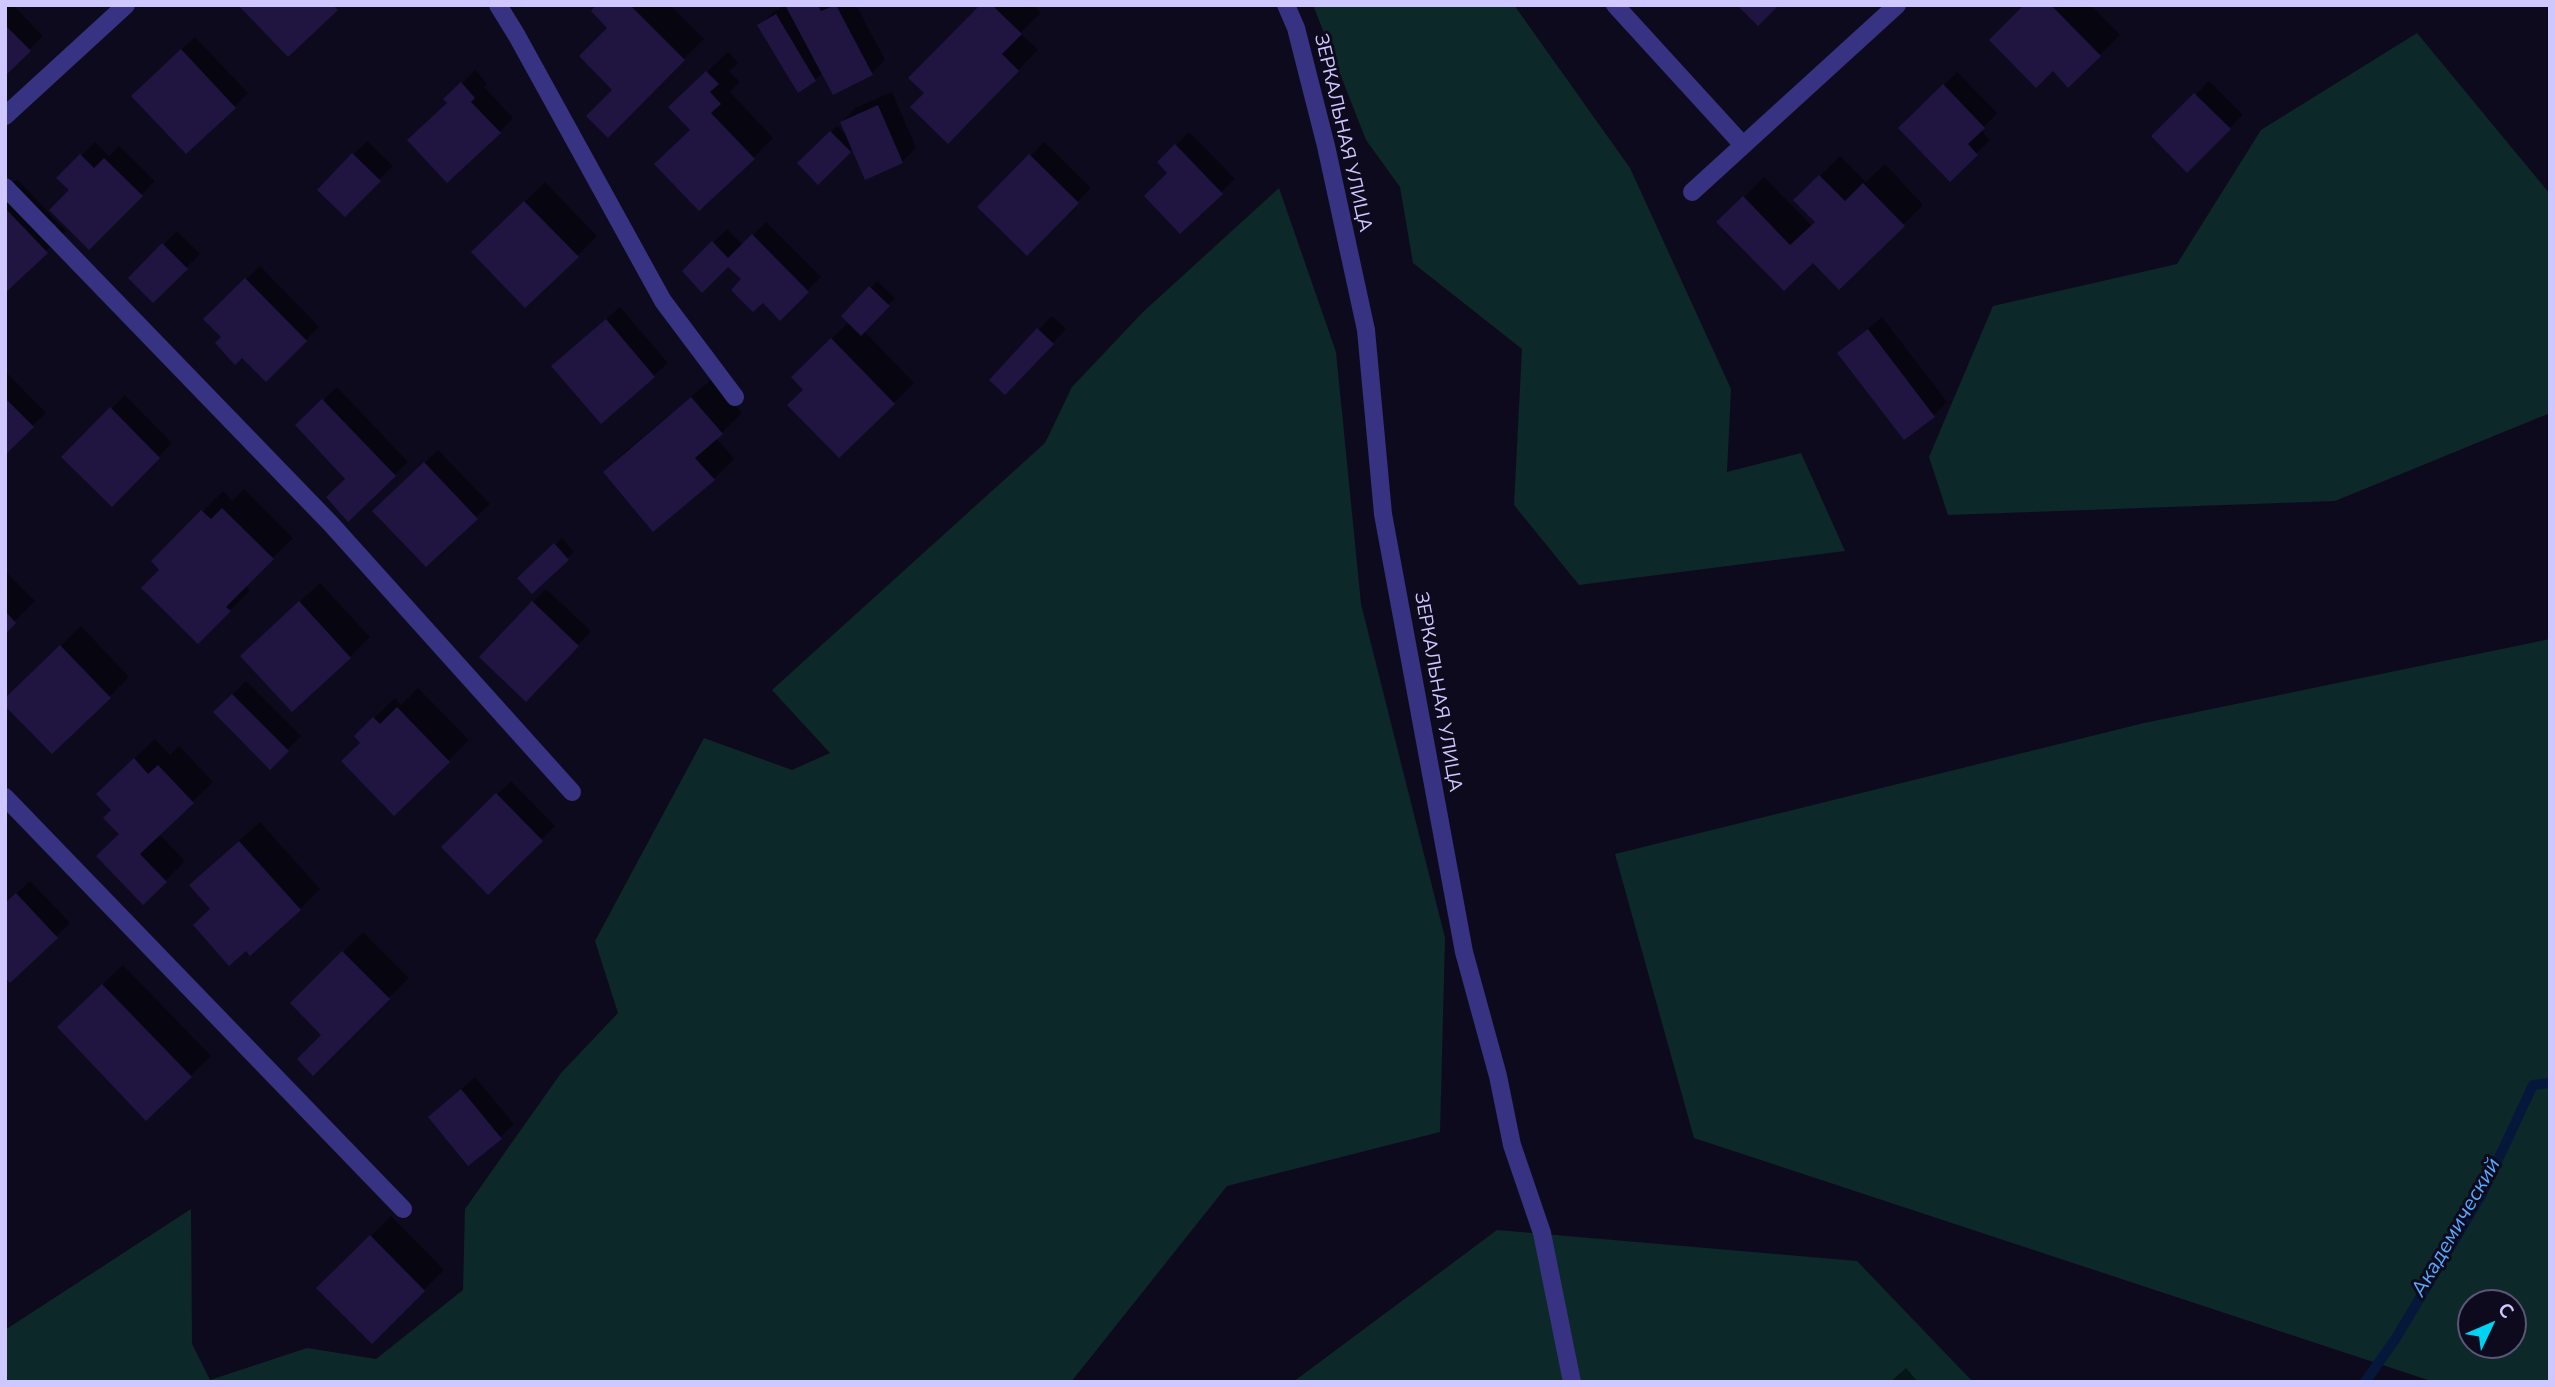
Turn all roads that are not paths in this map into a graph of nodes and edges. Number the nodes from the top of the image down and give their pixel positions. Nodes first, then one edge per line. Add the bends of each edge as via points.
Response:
1 (126, 5) edge
2 (498, 5) edge
3 (1286, 5) edge
4 (1615, 5) edge
5 (1897, 5) edge
6 (5, 117) edge
7 (1742, 144) junction
8 (5, 187) edge
9 (1692, 192) dead end
10 (735, 397) dead end
11 (572, 792) dead end
12 (5, 797) edge
13 (403, 1209) dead end
14 (1572, 1382) edge

1 - 6 street
2 - 10 street via 663,301
3 - 14 street, ЗЕРКАЛЬНАЯ УЛИЦА via 1326,146 1366,330 1383,514 1464,952 1512,1145 1542,1233
4 - 7 street
5 - 7 street
7 - 9 street
8 - 11 street via 331,524
12 - 13 street

